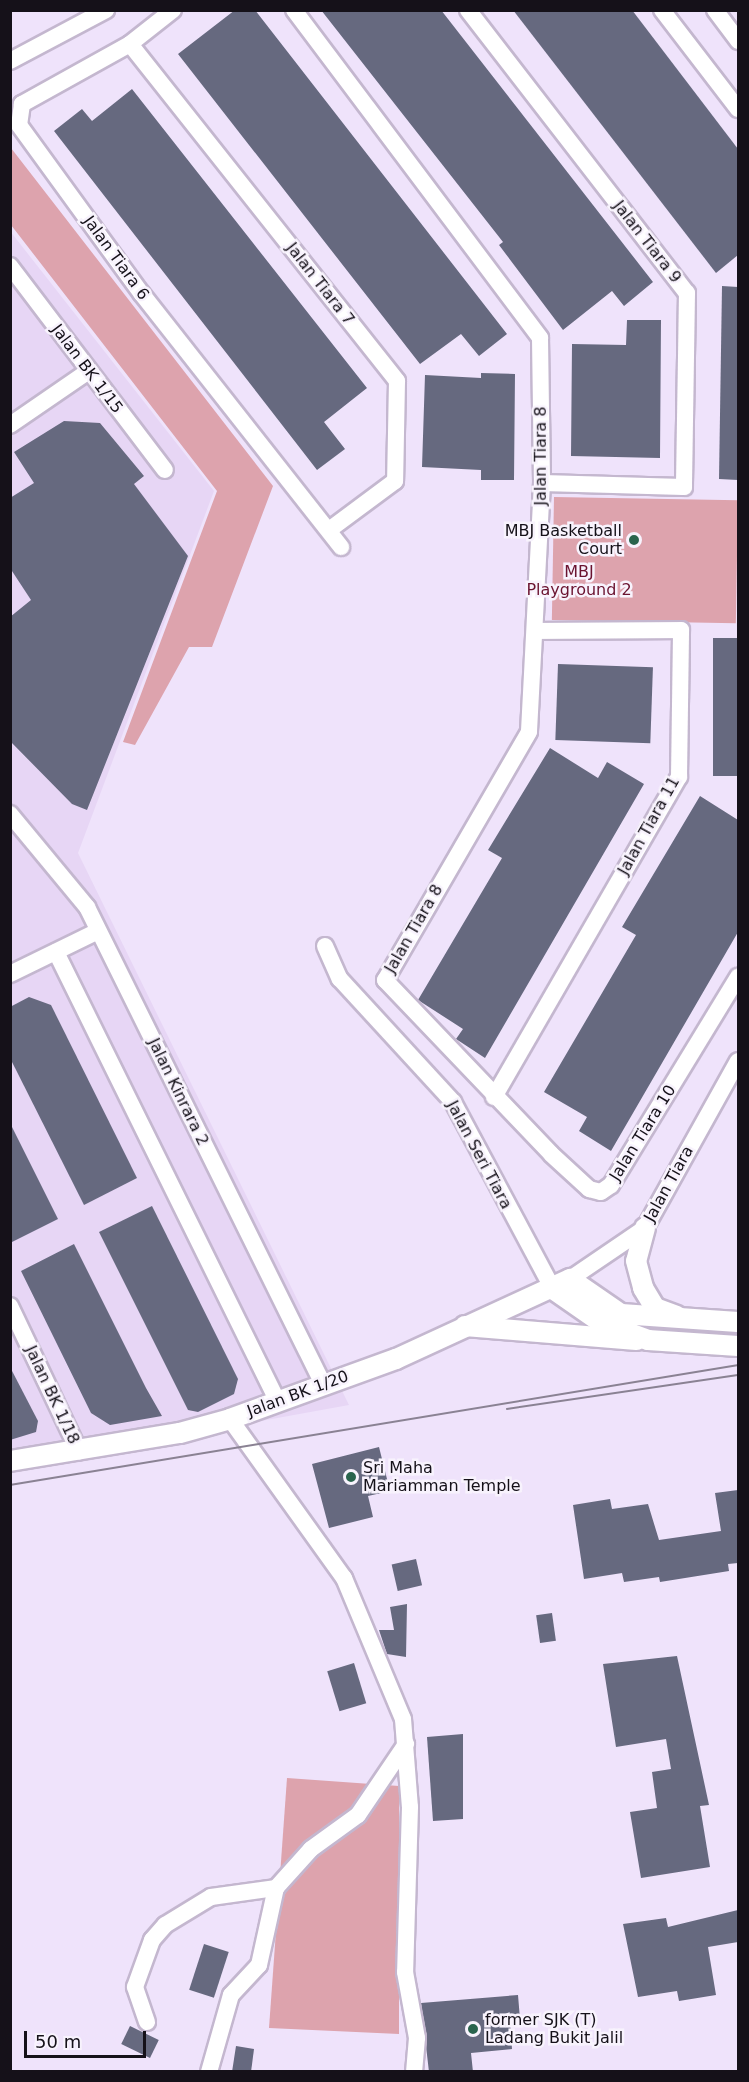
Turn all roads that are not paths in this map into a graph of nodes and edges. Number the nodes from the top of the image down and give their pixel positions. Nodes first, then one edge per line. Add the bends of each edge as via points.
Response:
1 (106, 10) edge
2 (173, 10) edge
3 (294, 10) edge
4 (468, 10) edge
5 (662, 10) edge
6 (715, 10) edge
7 (738, 40) edge
8 (130, 44) junction
9 (10, 61) edge
10 (738, 109) edge
11 (10, 266) edge
12 (87, 372) junction
13 (10, 425) edge
14 (165, 470) dead end
15 (542, 483) junction
16 (329, 530) junction
17 (341, 547) dead end
18 (536, 631) junction
19 (10, 814) edge
20 (98, 931) junction
21 (325, 946) dead end
22 (56, 952) junction
23 (10, 974) edge
24 (738, 977) edge
25 (385, 980) joint
26 (738, 1061) edge
27 (494, 1097) junction
28 (645, 1228) junction
29 (562, 1284) junction
30 (10, 1306) edge
31 (685, 1318) junction
32 (738, 1322) edge
33 (461, 1326) junction
34 (648, 1340) junction
35 (738, 1346) edge
36 (323, 1384) junction
37 (278, 1402) junction
38 (230, 1419) junction
39 (79, 1451) junction
40 (10, 1461) edge
41 (407, 1742) junction
42 (276, 1888) junction
43 (147, 2022) dead end
44 (411, 2068) edge
45 (209, 2072) edge

1 - 9 street
2 - 8 street, Jalan Tiara 6
3 - 15 street, Jalan Tiara 8 via 540,338
4 - 15 street, Jalan Tiara 9 via 687,293 684,487
5 - 10 street
6 - 7 street
8 - 16 street, Jalan Tiara 7 via 397,381 395,481
8 - 16 street, Jalan Tiara 6 via 21,104 19,125 142,294
11 - 12 street, Jalan BK 1/15
12 - 13 street
12 - 14 street, Jalan BK 1/15
15 - 18 street, Jalan Tiara 8
16 - 17 street, Jalan Tiara 6
18 - 25 street, Jalan Tiara 8 via 529,732
18 - 27 street, Jalan Tiara 11 via 681,630 679,777
19 - 20 street, Jalan Kinrara 2 via 87,908
20 - 22 street
20 - 36 street, Jalan Kinrara 2
21 - 29 street, Jalan Seri Tiara via 340,979 453,1102
22 - 23 street
22 - 37 street
24 - 27 street, Jalan Tiara 10 via 611,1185 601,1192 589,1189
25 - 27 street, Jalan Tiara 10
26 - 28 street, Jalan Tiara
28 - 29 street, Jalan Tiara
28 - 31 street via 636,1262 643,1288 656,1308
29 - 31 street via 621,1314
29 - 33 street, Jalan BK 1/20
29 - 34 street via 602,1323
30 - 39 street, Jalan BK 1/18
31 - 32 street
33 - 34 street via 606,1341
33 - 36 street, Jalan BK 1/20 via 396,1359
34 - 35 street
36 - 37 street, Jalan BK 1/20
37 - 38 street, Jalan BK 1/20
38 - 39 street, Jalan BK 1/20
38 - 41 street via 285,1490 349,1587 403,1719
39 - 40 street, Jalan BK 1/20
41 - 42 street via 358,1815 297,1861
41 - 44 street via 410,1807 404,1951
42 - 43 street via 211,1897 165,1925 152,1940 135,1987
42 - 45 street via 260,1965 231,1995

